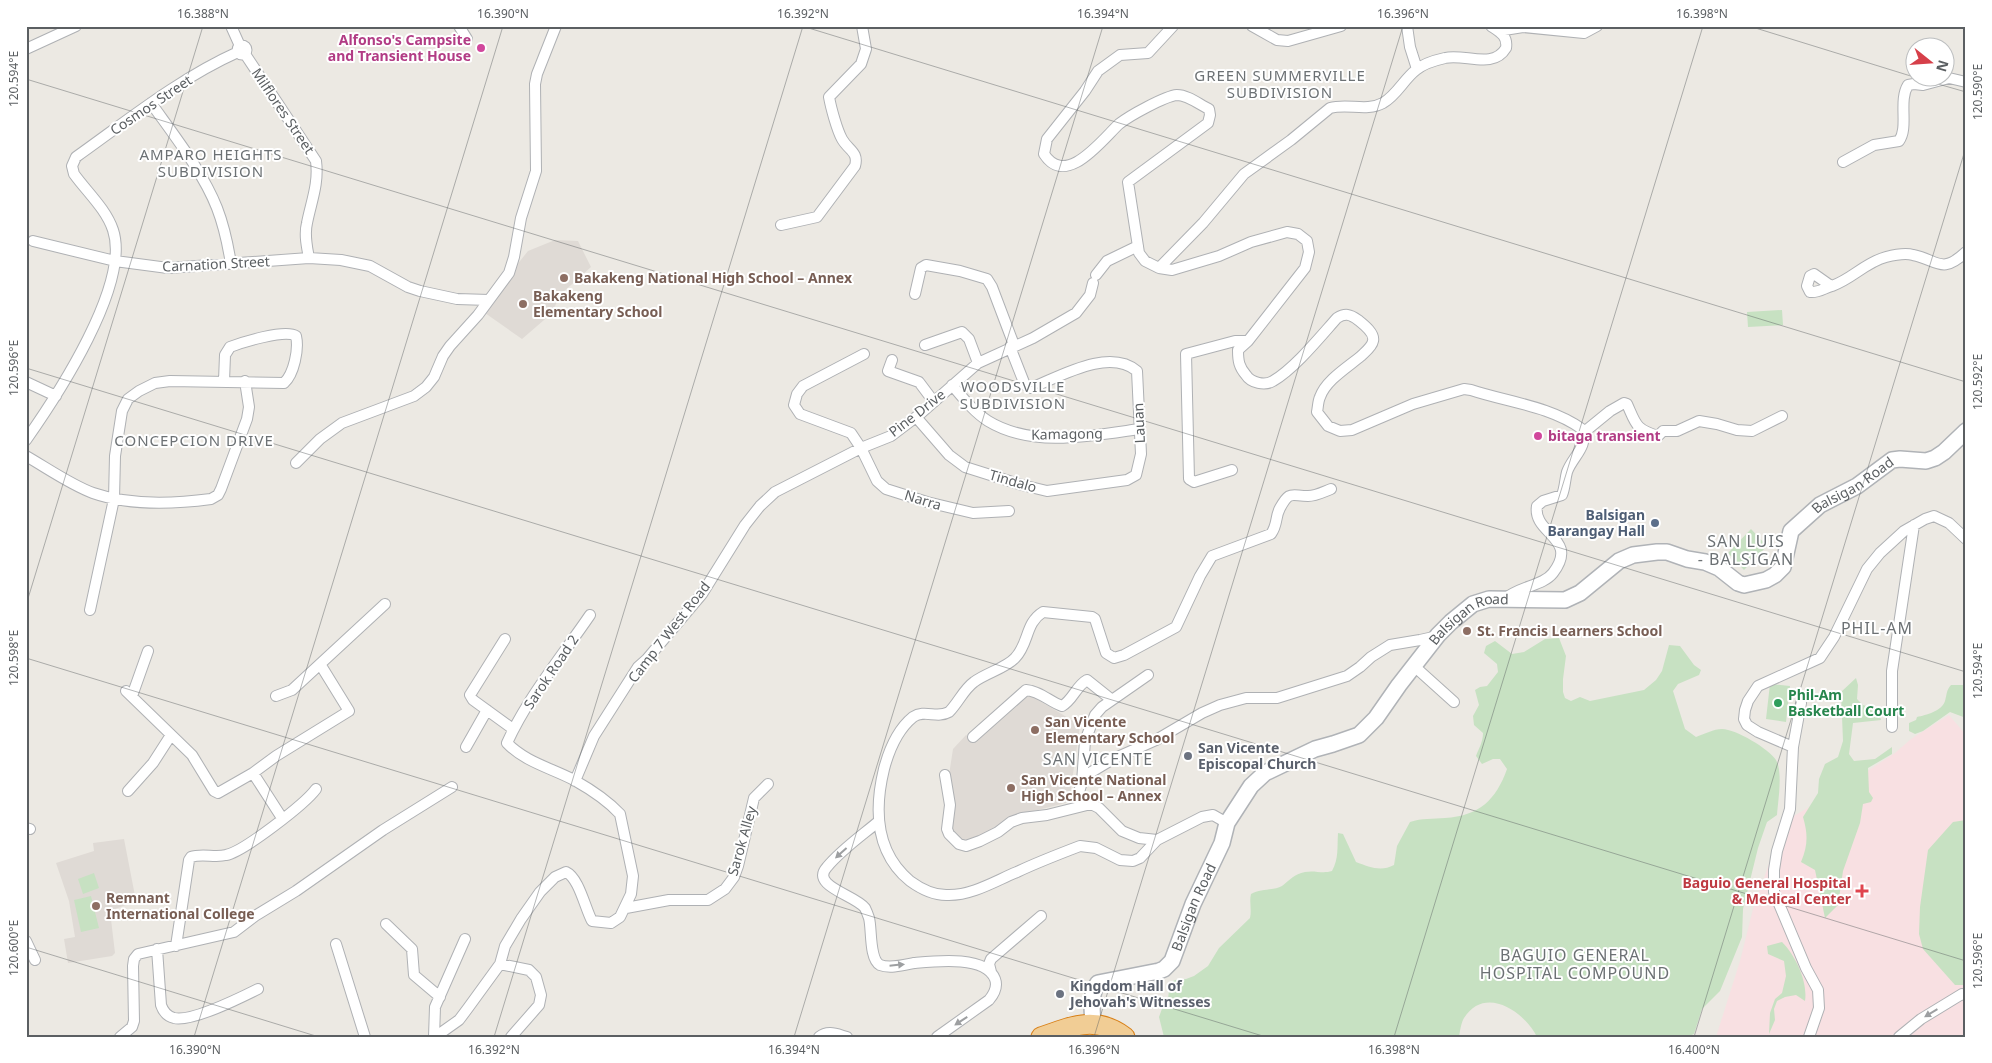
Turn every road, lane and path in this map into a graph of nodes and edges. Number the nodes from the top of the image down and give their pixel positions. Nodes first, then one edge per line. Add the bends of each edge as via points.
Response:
1 (76, 26) edge
2 (231, 26) edge
3 (459, 26) edge
4 (556, 26) edge
5 (862, 26) edge
6 (1172, 26) edge
7 (1252, 26) edge
8 (1341, 26) edge
9 (1407, 26) edge
10 (1597, 26) edge
11 (1494, 28) edge
12 (467, 39) dead end
13 (26, 49) edge
14 (241, 51) junction
15 (1417, 69) junction
16 (1966, 82) edge
17 (151, 103) junction
18 (1843, 162) dead end
19 (781, 225) dead end
20 (33, 240) dead end
21 (1138, 246) junction
22 (1966, 252) edge
23 (309, 258) junction
24 (115, 261) junction
25 (232, 264) junction
26 (1159, 268) junction
27 (1831, 286) dead end
28 (915, 294) dead end
29 (489, 300) junction
30 (1248, 342) junction
31 (925, 345) dead end
32 (1012, 346) junction
33 (864, 354) dead end
34 (892, 360) dead end
35 (978, 363) junction
36 (224, 381) junction
37 (245, 381) junction
38 (26, 382) edge
39 (952, 385) junction
40 (56, 396) junction
41 (934, 402) junction
42 (1782, 416) dead end
43 (916, 417) junction
44 (1139, 429) junction
45 (1966, 430) edge
46 (1583, 434) junction
47 (26, 440) edge
48 (861, 448) junction
49 (26, 456) edge
50 (296, 463) dead end
51 (1232, 470) dead end
52 (1131, 478) joint
53 (1331, 489) dead end
54 (775, 492) joint
55 (114, 499) junction
56 (1009, 511) dead end
57 (1914, 525) junction
58 (1966, 539) edge
59 (1502, 600) junction
60 (385, 604) dead end
61 (90, 610) dead end
62 (590, 615) dead end
63 (1438, 635) junction
64 (504, 639) dead end
65 (148, 651) dead end
66 (320, 664) junction
67 (1414, 666) junction
68 (1148, 675) dead end
69 (276, 696) dead end
70 (1112, 700) junction
71 (1454, 702) dead end
72 (1801, 703) dead end
73 (487, 710) junction
74 (1892, 727) dead end
75 (513, 729) junction
76 (171, 735) junction
77 (973, 736) dead end
78 (466, 747) dead end
79 (1793, 747) junction
80 (253, 773) junction
81 (945, 775) dead end
82 (575, 780) junction
83 (1082, 782) junction
84 (768, 784) dead end
85 (452, 787) dead end
86 (316, 789) dead end
87 (128, 791) dead end
88 (1091, 804) junction
89 (282, 818) junction
90 (878, 822) junction
91 (1226, 823) junction
92 (1157, 840) junction
93 (626, 908) junction
94 (1041, 916) dead end
95 (386, 924) dead end
96 (465, 939) dead end
97 (26, 941) edge
98 (336, 944) dead end
99 (176, 946) junction
100 (157, 949) junction
101 (35, 960) dead end
102 (500, 964) junction
103 (991, 972) junction
104 (258, 989) dead end
105 (1966, 995) edge
106 (440, 997) junction
107 (1093, 1023) junction
108 (120, 1037) edge
109 (365, 1037) edge
110 (435, 1037) edge
111 (511, 1037) edge
112 (819, 1037) edge
113 (847, 1037) edge
114 (937, 1037) edge
115 (1041, 1037) edge
116 (1125, 1037) edge
117 (1809, 1037) edge
118 (1899, 1037) edge

1 - 13 street
2 - 14 street, Milflores Street
3 - 12 street
4 - 29 street via 535,84 536,171 521,218 512,267
5 - 19 street via 866,49 861,64 829,97 842,140 854,153 855,166 817,217
6 - 21 street via 1148,53 1120,55 1098,71 1047,139 1044,154 1049,163 1059,167 1071,166 1121,123 1166,97 1184,96 1209,109 1208,123 1128,182
7 - 8 street via 1277,40 1288,41
9 - 15 street
10 - 11 street via 1584,33 1523,27
11 - 15 street via 1503,34 1506,44 1498,57 1490,60 1455,56
14 - 17 street, Cosmos Street
14 - 23 street, Milflores Street via 316,162 316,190 306,232
15 - 26 street via 1382,104 1330,108 1244,174
16 - 18 street via 1949,78 1923,85 1908,85 1898,140 1874,144
17 - 24 street, Cosmos Street via 76,157 72,166 74,174 102,210 113,231
17 - 25 street via 217,207
20 - 24 street, Carnation Street
21 - 26 street via 1145,261
21 - 32 street, Pine Drive via 1107,261 1094,279 1090,295 1076,313 1033,338
22 - 27 street via 1945,265 1912,254 1884,258
23 - 25 street, Carnation Street
23 - 29 street, Carnation Street via 370,266 420,291 457,299
24 - 25 street, Carnation Street via 168,268
24 - 40 street via 99,317
26 - 30 street via 1176,270 1287,232 1298,234 1307,241 1309,252 1305,268
28 - 32 street via 921,268 926,265 960,270 987,279
29 - 50 street via 450,346 426,388 414,396 342,423
30 - 46 street via 1238,350 1239,367 1248,378 1261,383 1272,382 1340,316 1352,316 1368,329 1373,338 1370,346 1320,396 1317,412 1328,426 1340,431 1366,425 1413,404 1464,389 1552,413 1575,424
30 - 51 street via 1186,354 1189,479 1194,482
31 - 35 street via 962,332 969,339
32 - 35 street, Pine Drive
32 - 44 street, Lauan via 1025,385 1031,388 1082,367 1113,363 1132,367 1137,371
33 - 48 street, Narra via 803,386 794,405 800,414 852,433
34 - 41 street via 888,372 919,382
35 - 39 street, Pine Drive
36 - 37 street
36 - 37 street via 225,355 230,347 292,333 297,338 288,378 280,384
36 - 55 street via 154,383 128,400 122,411 115,456
37 - 55 street via 247,419 218,495 192,502
38 - 40 street
39 - 41 street, Pine Drive
39 - 44 street, Kamagong via 987,420 1005,430 1033,437 1086,436
40 - 47 street
41 - 43 street, Pine Drive
42 - 46 street via 1752,431 1699,421 1677,431 1663,431 1658,436 1640,430 1624,404 1610,411
43 - 48 street, Pine Drive via 891,436
43 - 52 street, Tindalo via 949,455 965,467 1022,485 1047,491
44 - 52 street, Lauan via 1140,463 1136,475
45 - 59 street, Balsigan Road via 1935,458 1926,461 1892,460 1857,486 1820,506 1791,531 1783,567 1766,580 1738,584 1719,568 1705,562 1657,552 1633,555 1619,561 1580,593 1565,600
46 - 59 street via 1582,447 1568,470 1562,494 1536,506 1539,522 1560,545 1557,567 1547,580 1520,588
48 - 54 street, Pine Drive
48 - 56 street, Narra via 877,481 886,489 973,513
49 - 55 street via 92,492
53 - 90 street via 1308,496 1293,494 1286,498 1278,511 1276,527 1271,534 1212,556 1179,624 1124,655 1114,658 1106,653 1092,616 1043,612 1036,616 1015,659 974,682 949,712 944,715 920,714 897,735 888,752 878,794
54 - 82 street, Camp 7 West Road via 745,525 702,594 638,667 594,736
55 - 61 street
57 - 58 street via 1934,516
57 - 74 street via 1892,671
57 - 79 street via 1890,543 1867,568 1834,637 1820,658 1758,686 1748,701 1744,719 1747,725
59 - 63 street, Balsigan Road via 1489,599 1473,604
60 - 66 street
62 - 75 street, Sarok Road 2
63 - 67 street, Balsigan Road
63 - 83 street via 1390,645 1347,676 1278,698 1246,698 1220,705 1113,759 1088,774
64 - 73 street via 470,694
65 - 76 street via 129,694
66 - 69 street via 292,690
66 - 80 street via 349,711
67 - 71 street
67 - 91 street, Balsigan Road via 1376,718 1359,735 1315,749 1265,773 1251,786
68 - 70 street
70 - 77 street via 1086,680 1062,706 1026,690
70 - 83 street via 1102,707 1089,726 1084,741
72 - 79 street
73 - 75 street
73 - 78 street
75 - 82 street via 507,742 515,751
76 - 80 street via 200,765 216,792
76 - 87 street
79 - 117 street via 1790,808 1777,851 1774,892 1818,990 1819,1008
80 - 89 street
81 - 88 street via 950,805 949,834 966,846 1022,818
82 - 93 street via 620,814 633,876
83 - 88 street via 1081,799
84 - 93 street, Sarok Alley via 754,798 738,866 725,889 708,900 676,899
85 - 99 street via 234,932
86 - 89 street via 306,801
88 - 92 street via 1122,831
89 - 99 street via 233,854 190,858
90 - 92 street via 885,848 894,865 916,885 933,893 948,895 976,890 1080,846 1096,848 1120,860 1133,861
90 -> 103 street via 833,860 822,876 831,888 864,908 869,918 874,959 881,965 891,966 960,961
91 - 92 street via 1208,814
91 - 107 street, Balsigan Road via 1218,853 1193,904 1172,960 1159,971 1098,983 1093,996
93 - 102 street via 611,924 592,921 576,881 566,872 555,877 540,892 521,918 505,946
94 - 103 street via 991,959
95 - 106 street via 412,949 414,976
96 - 106 street
97 - 101 street
98 - 109 street
99 - 100 street
100 - 104 street via 161,1005 171,1017 199,1014
100 - 108 street via 134,957 134,1021
102 - 110 street via 459,1020
102 - 111 street via 529,970 536,977 541,995 539,1005
103 -> 114 street via 996,983 989,1000
105 -> 118 street via 1962,994 1921,1019
106 - 110 street via 435,1007
107 - 115 highway
107 - 116 highway
112 - 113 street via 833,1032

